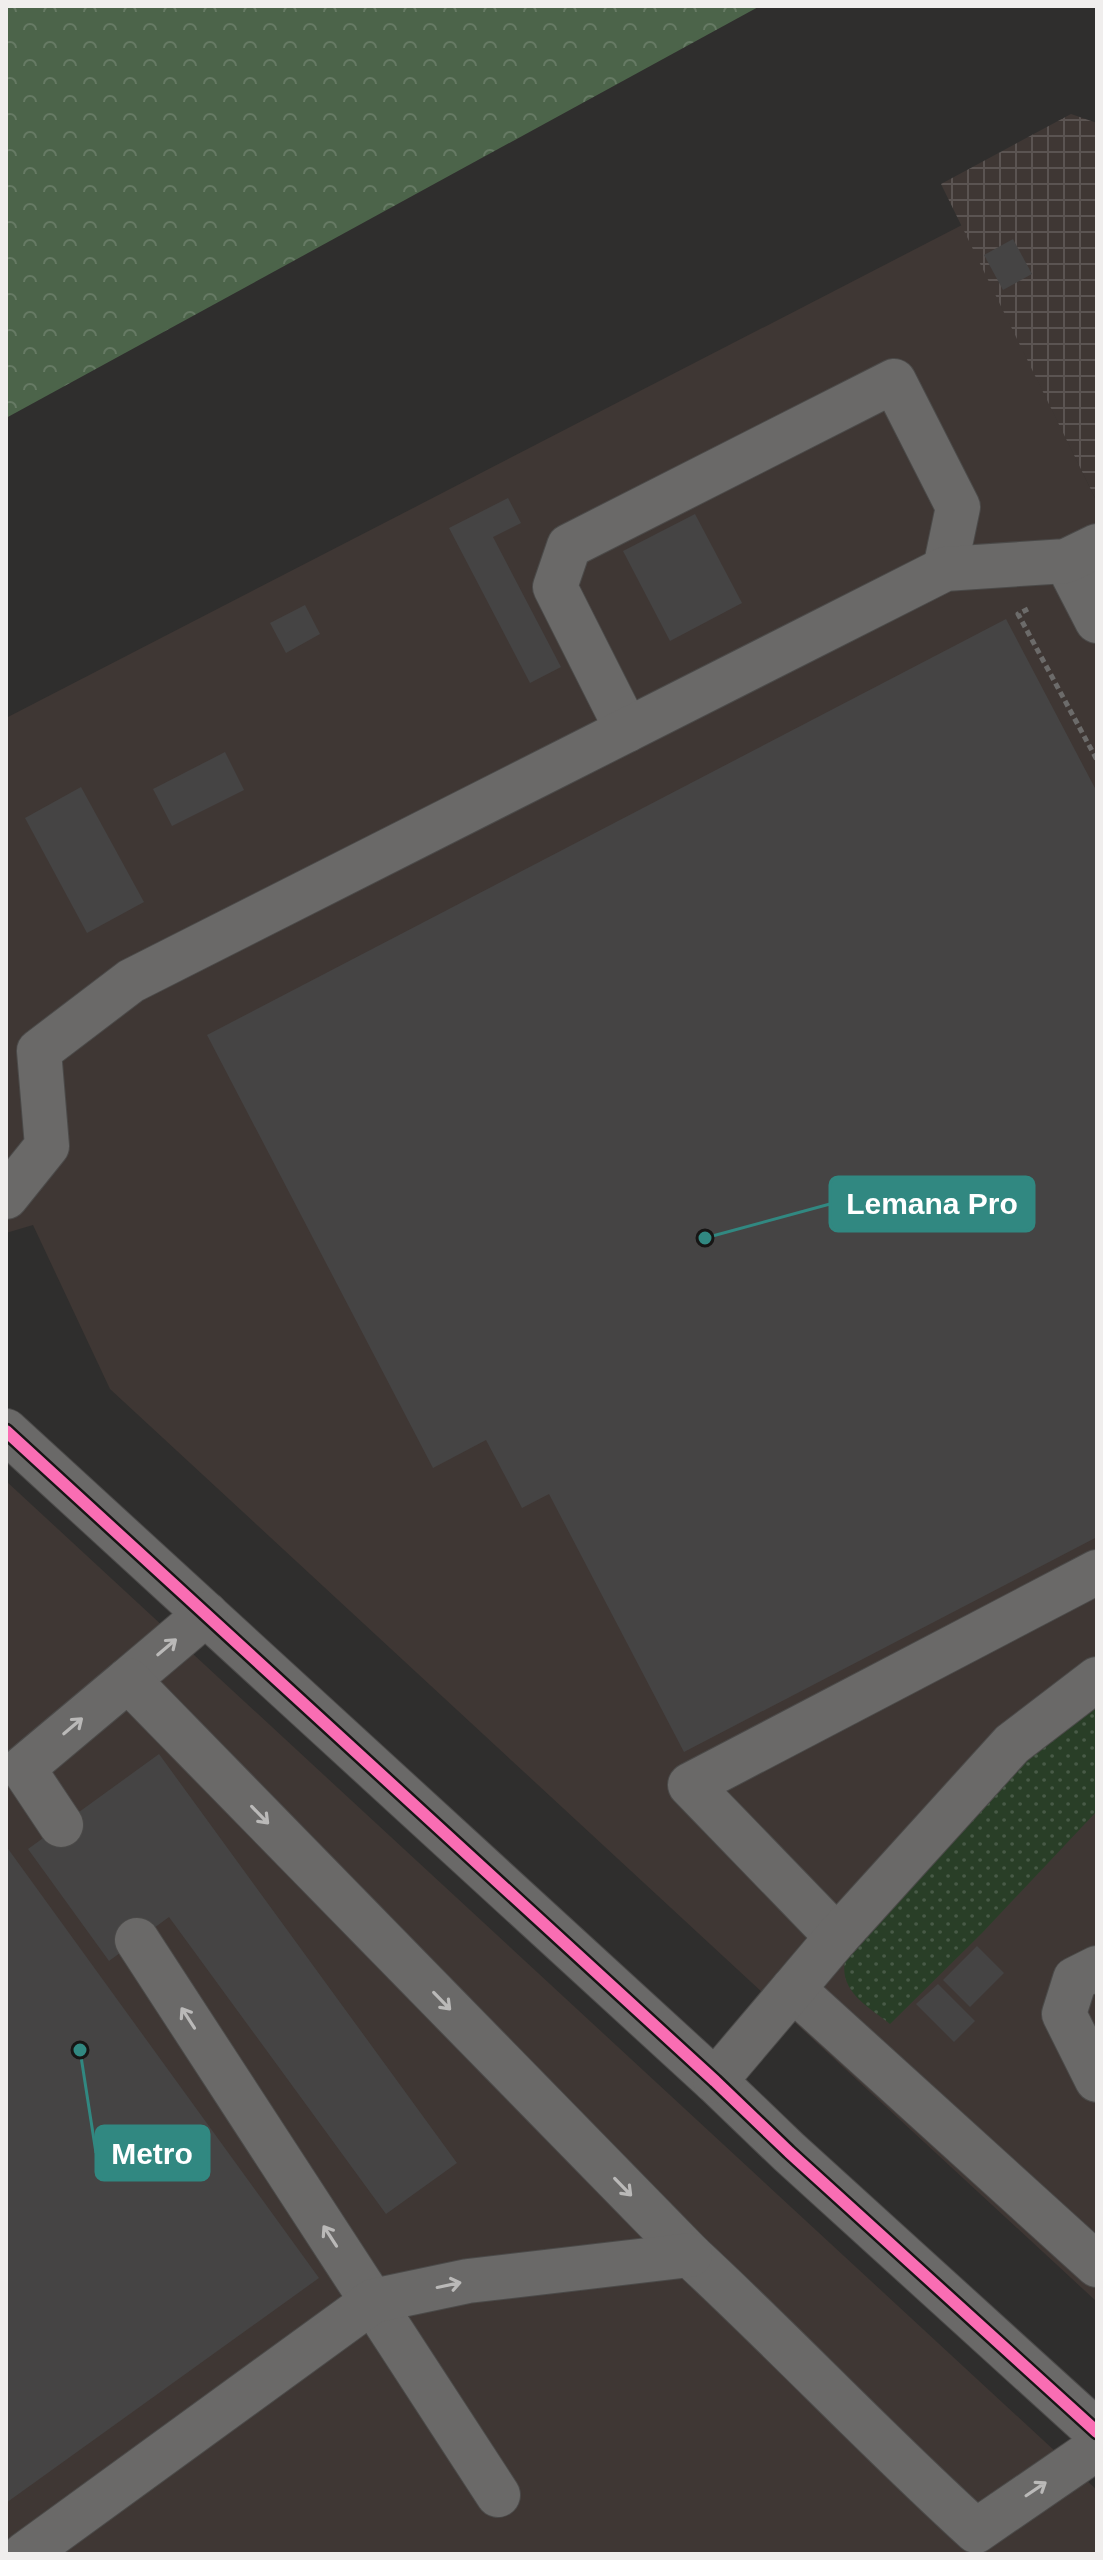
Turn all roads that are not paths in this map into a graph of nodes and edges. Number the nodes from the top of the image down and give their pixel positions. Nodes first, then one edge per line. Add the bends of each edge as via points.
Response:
1 (945, 569) junction
2 (1084, 578) edge
3 (627, 730) junction
4 (6, 1197) edge
5 (6, 1431) edge
6 (1097, 1572) edge
7 (206, 1614) junction
8 (1097, 1679) edge
9 (128, 1680) junction
10 (15, 1757) edge
11 (61, 1825) dead end
12 (837, 1937) junction
13 (137, 1940) dead end
14 (1097, 1968) edge
15 (793, 1989) junction
16 (1097, 2080) edge
17 (715, 2081) junction
18 (690, 2255) junction
19 (1097, 2265) edge
20 (373, 2301) junction
21 (1097, 2432) edge
22 (1097, 2448) edge
23 (498, 2495) dead end
24 (25, 2554) edge

1 - 2 street
1 - 3 street
1 - 3 street via 958,507 894,381 569,546 555,587
3 - 4 street via 131,981 39,1051 47,1146
5 - 7 street
6 - 12 street via 690,1785
9 -> 7 street
7 - 17 street
8 - 12 street via 1012,1744
10 -> 9 street
9 -> 18 street
10 - 11 street
12 - 15 street
20 -> 13 street
14 - 16 street via 1075,1979 1064,2014
15 - 17 street
15 - 19 street
17 - 21 street
20 -> 18 street via 468,2281
18 -> 22 street via 976,2531
20 - 23 street
20 - 24 street

